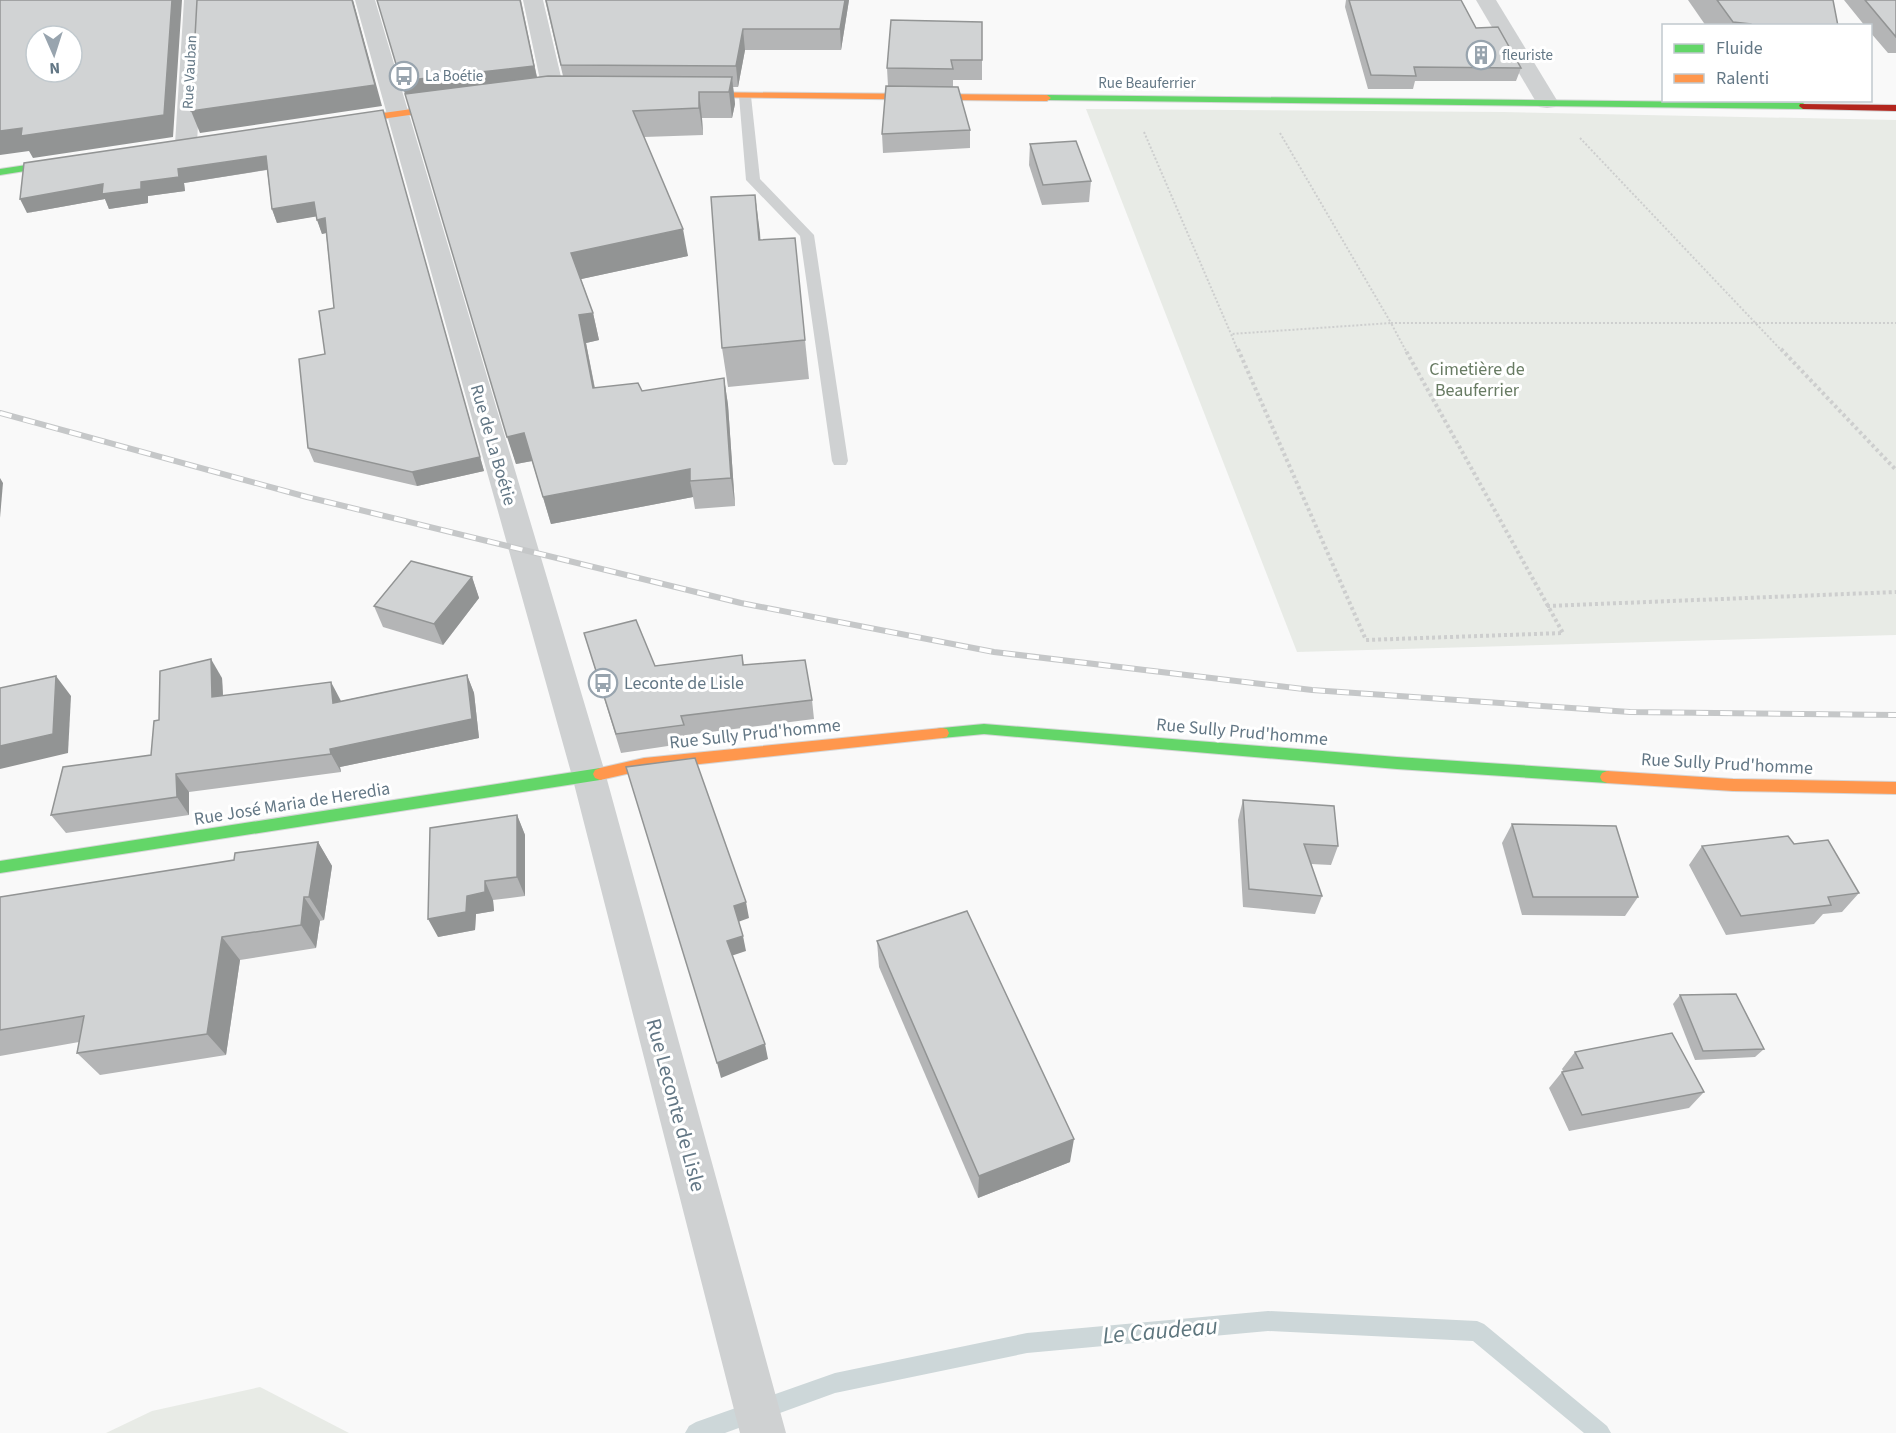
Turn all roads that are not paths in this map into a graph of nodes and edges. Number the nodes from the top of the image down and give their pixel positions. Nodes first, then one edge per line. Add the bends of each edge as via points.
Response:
1 (194, 0) edge
2 (365, 0) edge
3 (533, 0) edge
4 (1486, 0) edge
5 (554, 95) edge
6 (674, 95) edge
7 (746, 96) junction
8 (1547, 102) junction
9 (466, 105) edge
10 (1896, 108) edge
11 (398, 113) junction
12 (325, 124) edge
13 (187, 144) edge
14 (84, 160) edge
15 (0, 172) edge
16 (840, 460) dead end
17 (589, 776) junction
18 (1896, 788) edge
19 (0, 867) edge
20 (763, 1433) edge

1 - 13 street, Rue Vauban
2 - 11 street, Rue de La Boétie
3 - 5 street
4 - 8 street
6 - 7 street, Rue Beauferrier
7 - 8 street, Rue Beauferrier
7 - 16 lane via 753,180 807,235
8 - 10 street, Rue Beauferrier
9 - 11 street
11 - 12 street
11 - 17 street, Rue de La Boétie
14 - 15 street
17 - 18 street, Rue Sully Prud'homme via 644,764 984,729 1397,763 1732,785
17 - 19 street, Rue José Maria de Heredia
17 - 20 street, Rue Leconte de Lisle

